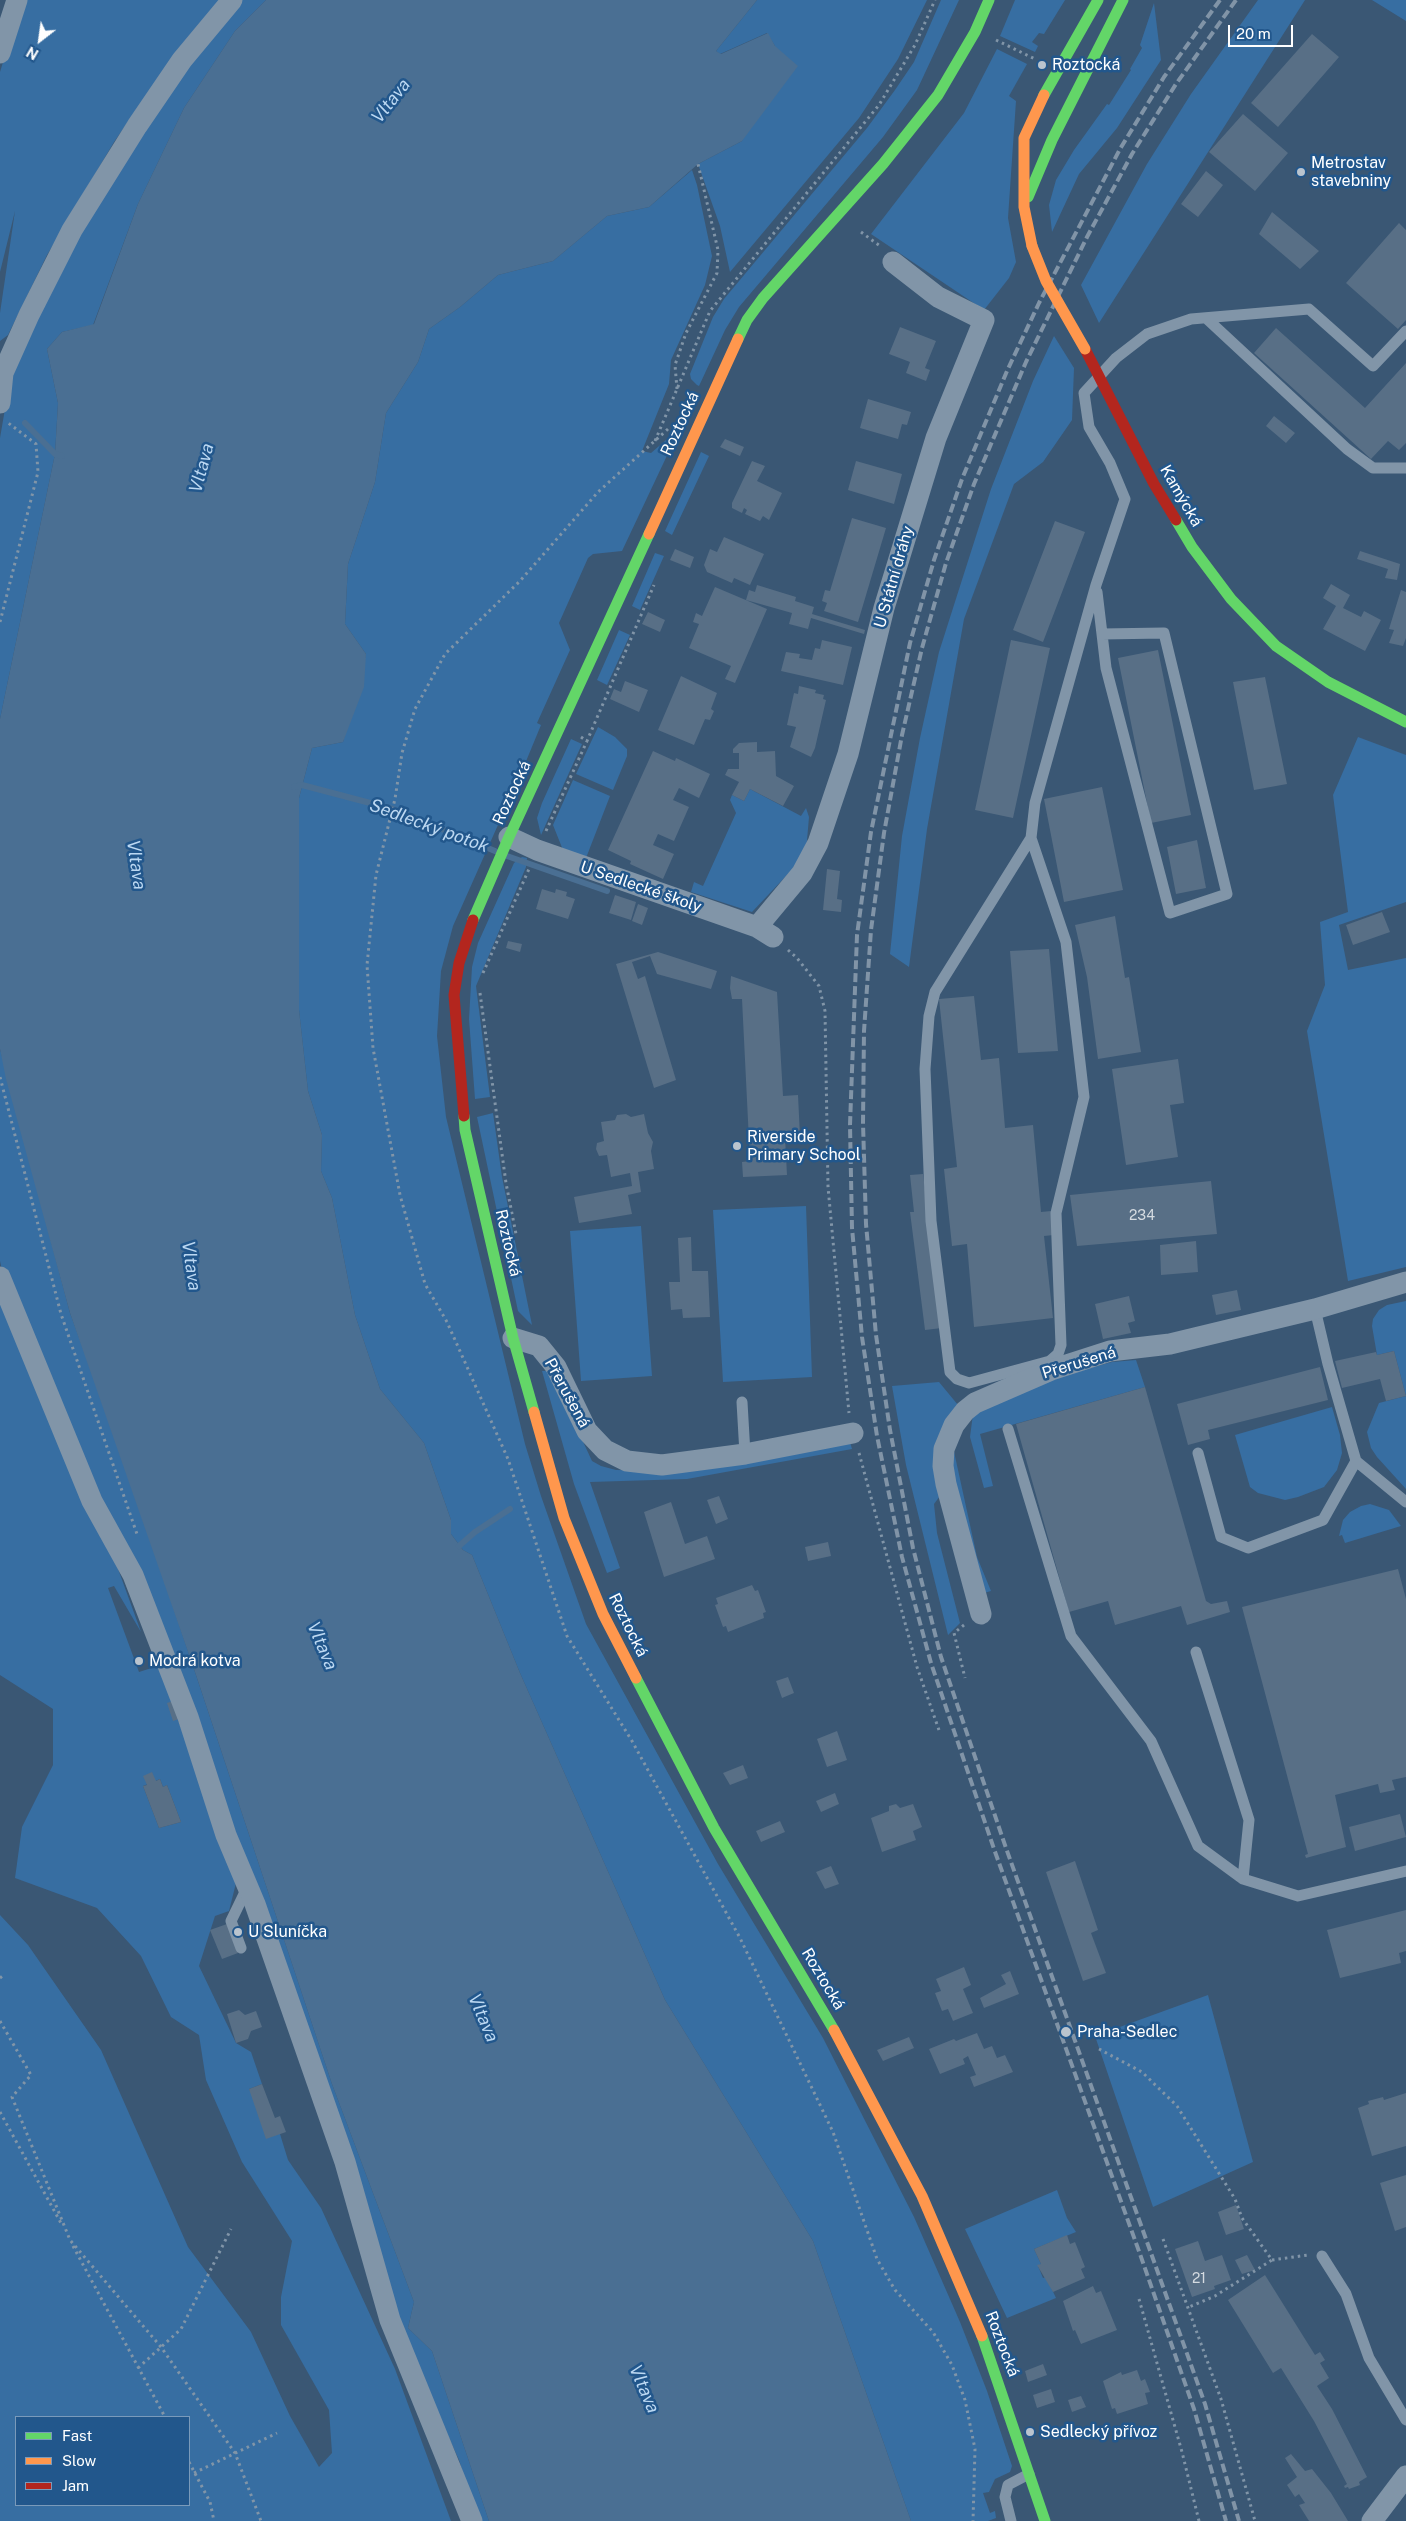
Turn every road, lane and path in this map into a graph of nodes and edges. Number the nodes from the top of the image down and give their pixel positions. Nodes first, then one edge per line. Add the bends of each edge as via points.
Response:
1 (17, 0) edge
2 (232, 0) edge
3 (935, 0) edge
4 (989, 0) edge
5 (1098, 0) edge
6 (1123, 0) edge
7 (1120, 34) dead end
8 (993, 39) dead end
9 (0, 53) edge
10 (1035, 59) dead end
11 (1064, 116) junction
12 (698, 164) dead end
13 (1024, 207) junction
14 (861, 232) dead end
15 (886, 254) joint
16 (1206, 318) junction
17 (1406, 331) edge
18 (1099, 376) junction
19 (677, 390) junction
20 (0, 403) edge
21 (0, 416) edge
22 (673, 424) dead end
23 (654, 444) junction
24 (1406, 468) edge
25 (1096, 585) junction
26 (0, 622) edge
27 (1102, 634) junction
28 (1405, 722) edge
29 (587, 741) dead end
30 (390, 817) dead end
31 (509, 837) junction
32 (1031, 838) junction
33 (537, 850) junction
34 (765, 932) junction
35 (483, 974) dead end
36 (479, 983) dead end
37 (0, 1076) edge
38 (518, 1240) dead end
39 (0, 1276) edge
40 (1406, 1282) edge
41 (1315, 1309) junction
42 (513, 1338) junction
43 (742, 1402) dead end
44 (1008, 1429) dead end
45 (853, 1433) junction
46 (1198, 1453) dead end
47 (745, 1454) junction
48 (1356, 1461) junction
49 (1406, 1502) edge
50 (138, 1538) dead end
51 (981, 1614) joint
52 (1196, 1652) dead end
53 (966, 1678) dead end
54 (940, 1733) dead end
55 (1406, 1871) edge
56 (1243, 1879) junction
57 (248, 1886) junction
58 (241, 1948) dead end
59 (5, 1974) dead end
60 (0, 1978) edge
61 (0, 2021) edge
62 (1099, 2049) dead end
63 (0, 2112) edge
64 (231, 2229) dead end
65 (1163, 2239) dead end
66 (70, 2240) junction
67 (1322, 2256) joint
68 (1272, 2260) junction
69 (1139, 2299) dead end
70 (1189, 2307) junction
71 (162, 2347) junction
72 (138, 2368) junction
73 (164, 2416) edge
74 (1406, 2420) edge
75 (277, 2433) dead end
76 (235, 2453) junction
77 (190, 2464) edge
78 (194, 2473) junction
79 (1031, 2473) junction
80 (1406, 2476) edge
81 (214, 2521) edge
82 (261, 2521) edge
83 (472, 2521) edge
84 (1011, 2521) edge
85 (1046, 2521) edge
86 (1199, 2521) edge
87 (1255, 2521) edge
88 (1372, 2521) edge

1 - 9 street
2 - 20 street via 182,60 72,230 3,373
3 - 19 path via 915,45 880,105 710,311
4 - 31 main road, Roztocká via 957,65 912,129 747,320
5 - 13 main road, Kamýcká via 1030,120 1022,155
6 - 11 main road
7 - 11 main road
8 - 10 path
11 - 13 main road
12 - 19 path via 718,250 717,273 686,333 675,366
13 - 18 main road, Kamýcká, bridge via 1032,246 1046,281
14 - 15 path
15 - 34 street, U Státní dráhy via 938,297 984,320 936,438 884,608 848,754 818,843
16 - 17 lane via 1309,309 1373,366
16 - 18 lane via 1191,319 1147,334
16 - 24 lane via 1347,449 1373,468
18 - 25 lane via 1084,394 1089,426 1125,498
18 - 28 main road, Kamýcká via 1159,492 1192,547 1231,599 1276,646 1328,682
19 - 23 path
21 - 26 path via 36,444 38,472
22 - 23 path
23 - 30 path via 598,492 520,581 445,654 415,709 402,753
25 - 27 lane
25 - 32 lane via 1035,803
27 - 27 lane via 1164,633 1227,894 1170,913 1106,668
29 - 33 path
31 - 33 street, U Sedlecké školy
31 - 42 main road, Roztocká via 469,930 454,995 465,1130
32 - 32 lane via 1066,942 1084,1097 1056,1213 1061,1345 1058,1354 1050,1360 969,1383 957,1379 950,1372 931,1221 925,1069 929,1016 935,992
33 - 34 street, U Sedlecké školy
33 - 35 path
34 - 45 path via 798,958 819,986 825,1011 828,1187
36 - 38 path via 506,1183
37 - 50 path via 61,1314
39 - 57 street via 92,1501 133,1575 188,1717 226,1834
40 - 41 street, Přerušená
41 - 48 lane
41 - 51 street, Přerušená via 1170,1344 1110,1351 988,1396 965,1411 954,1425 944,1449 943,1466
42 - 47 street, Přerušená via 539,1346 556,1367 587,1431 604,1450 627,1461 662,1465
42 - 79 main road, Roztocká via 564,1518 603,1614 714,1828 847,2051 922,2196 978,2325
43 - 47 lane
44 - 56 lane via 1071,1636 1151,1741 1198,1846
45 - 47 street, Přerušená
45 - 54 path via 917,1667
46 - 48 lane via 1221,1537 1248,1548 1323,1520
48 - 49 lane
51 - 53 path via 954,1633
52 - 56 lane via 1249,1820
55 - 56 lane via 1298,1896
57 - 58 lane via 231,1921
57 - 83 street via 345,2162 390,2320
59 - 60 path
61 - 66 path via 31,2075 12,2097
62 - 68 path via 1142,2072 1177,2106 1235,2199 1242,2218
63 - 66 path
64 - 71 path via 181,2329
65 - 70 path
66 - 71 path
66 - 72 path
67 - 68 path via 1316,2252 1286,2260
67 - 74 lane via 1346,2294 1370,2358
68 - 70 path via 1215,2296
69 - 86 path
70 - 87 path via 1221,2399
71 - 72 path
71 - 76 path
72 - 73 path
75 - 76 path
76 - 78 path
76 - 82 path
77 - 78 path
78 - 81 path via 210,2502
79 - 84 lane via 1008,2485 1005,2497
79 - 85 main road, Roztocká
80 - 88 street

